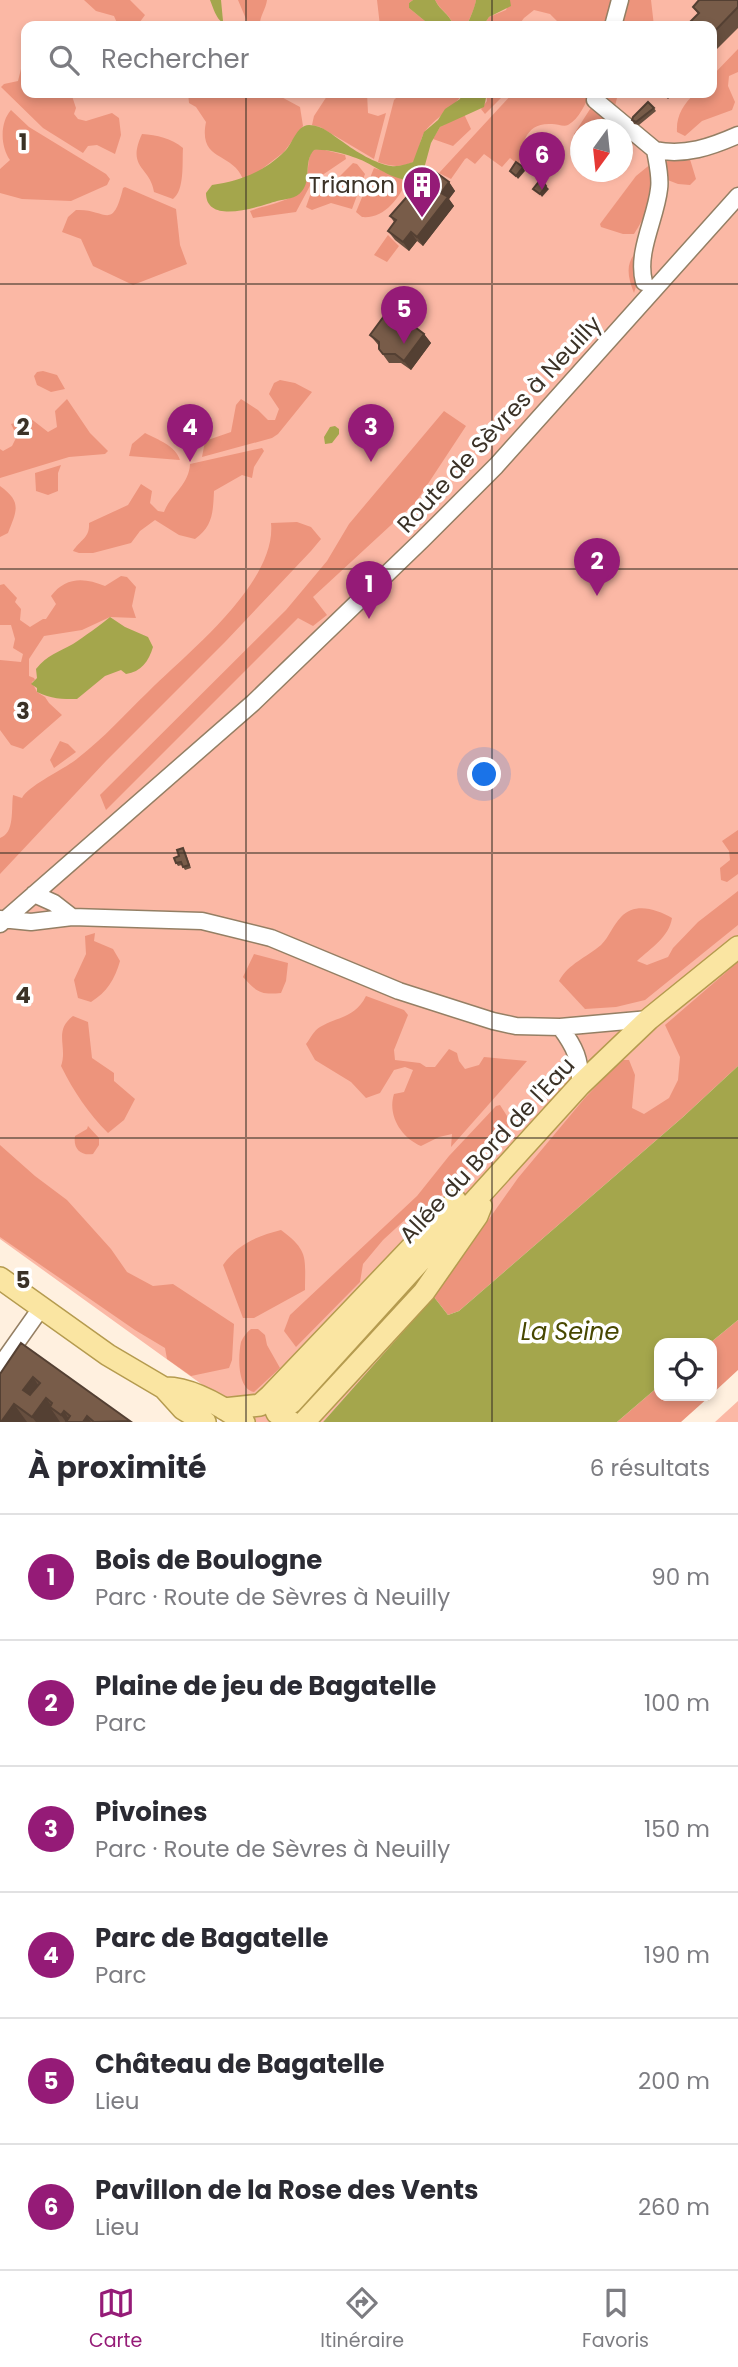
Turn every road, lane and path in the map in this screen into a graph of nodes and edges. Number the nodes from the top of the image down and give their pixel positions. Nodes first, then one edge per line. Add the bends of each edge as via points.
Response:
1 (620, 0) edge
2 (614, 21) edge
3 (595, 98) edge
4 (738, 135) edge
5 (655, 150) junction
6 (738, 197) edge
7 (644, 282) dead end
8 (34, 894) junction
9 (72, 917) junction
10 (1, 921) edge
11 (738, 947) edge
12 (649, 1019) junction
13 (560, 1027) junction
14 (580, 1085) junction
15 (488, 1184) junction
16 (0, 1279) edge
17 (41, 1308) junction
18 (0, 1366) edge
19 (164, 1388) junction
20 (263, 1408) edge
21 (291, 1413) edge
22 (186, 1415) edge
23 (236, 1418) edge
24 (205, 1422) edge
25 (304, 1422) edge

1 - 2 street
3 - 5 street
4 - 5 street via 674,154
5 - 7 street via 660,187 645,250
6 - 8 street, Route de Sèvres à Neuilly via 496,466 422,540 253,703
8 - 9 street
8 - 10 street, Route de Sèvres à Neuilly
9 - 10 street
9 - 13 street via 202,921 271,937 472,1016 516,1026
11 - 12 main road, Allée du Bord de l'Eau
12 - 13 street
12 - 14 main road, Allée du Bord de l'Eau
13 - 14 street via 577,1051
14 - 15 main road, Allée du Bord de l'Eau
15 - 20 main road via 466,1191
15 - 21 main road, Allée du Bord de l'Eau
15 - 25 main road via 477,1216 424,1292
16 - 17 main road
17 - 18 street
17 - 19 main road
19 - 22 main road
19 - 23 main road via 178,1388
20 - 21 main road
20 - 23 main road
22 - 24 main road

